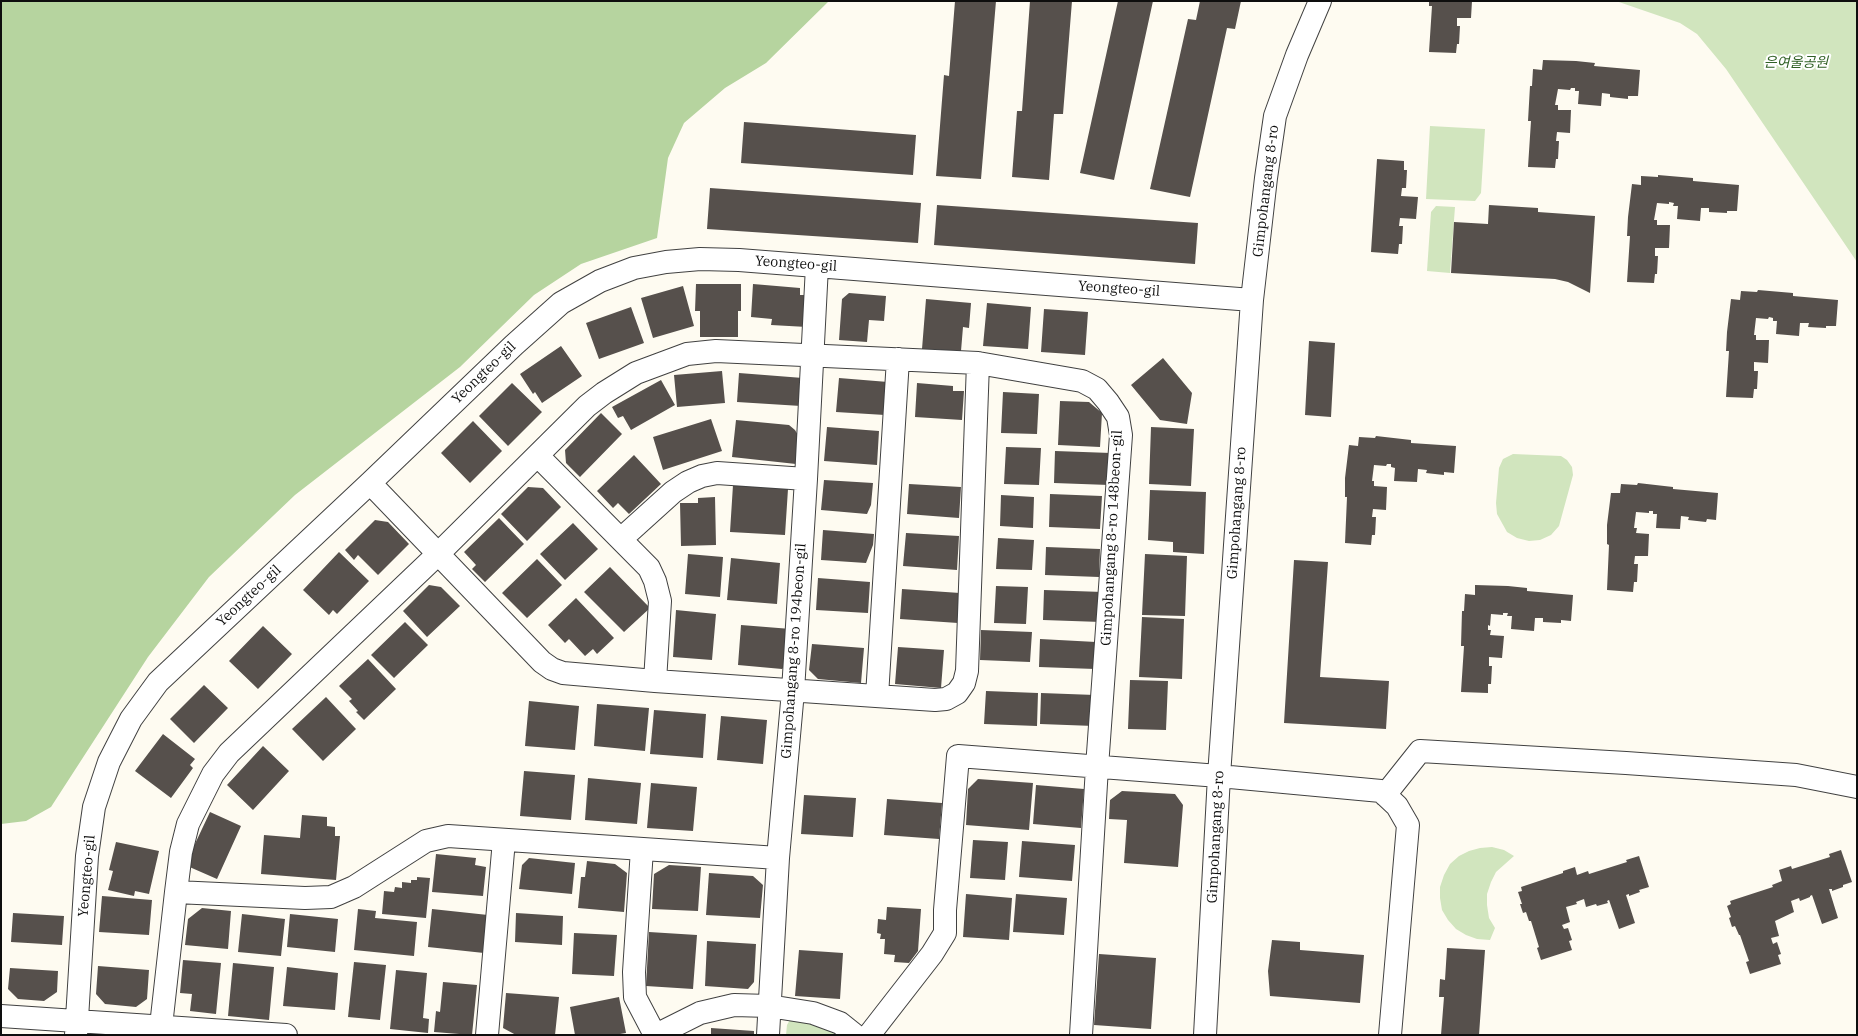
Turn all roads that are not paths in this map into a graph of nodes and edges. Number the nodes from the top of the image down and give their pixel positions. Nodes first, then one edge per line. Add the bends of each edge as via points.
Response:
1 (1320, 1) edge
2 (817, 266) junction
3 (1252, 300) junction
4 (811, 354) junction
5 (898, 359) junction
6 (978, 363) junction
7 (538, 456) junction
8 (806, 479) junction
9 (370, 483) junction
10 (621, 539) junction
11 (438, 554) junction
12 (655, 681) junction
13 (793, 691) junction
14 (877, 696) junction
15 (1097, 767) junction
16 (1219, 776) junction
17 (1857, 786) edge
18 (1385, 795) junction
19 (504, 840) junction
20 (642, 849) junction
21 (778, 858) junction
22 (176, 892) junction
23 (769, 1006) junction
24 (1, 1016) edge
25 (161, 1026) junction
26 (76, 1028) edge
27 (286, 1035) edge
28 (487, 1035) edge
29 (655, 1035) edge
30 (768, 1035) edge
31 (855, 1035) edge
32 (869, 1035) edge
33 (1081, 1035) edge
34 (1205, 1035) edge
35 (1390, 1035) edge

1 - 3 street, Gimpohangang 8-ro via 1275,116
2 - 3 street, Yeongteo-gil
2 - 4 street, Gimpohangang 8-ro 194beon-gil
2 - 9 street, Yeongteo-gil via 700,259 634,268 600,281 561,303
3 - 16 street, Gimpohangang 8-ro
4 - 5 street, Gimpohangang 8-ro 148beon-gil
4 - 7 street, Gimpohangang 8-ro 148beon-gil via 716,351 687,354 660,362 636,373 587,406
4 - 8 street, Gimpohangang 8-ro 194beon-gil
5 - 6 street, Gimpohangang 8-ro 148beon-gil
5 - 14 street
6 - 14 street via 964,683 957,693 946,699
6 - 15 street, Gimpohangang 8-ro 148beon-gil via 1082,381 1097,389 1118,417 1121,435
7 - 10 street
7 - 11 street, Gimpohangang 8-ro 148beon-gil
8 - 10 street via 717,473 702,476 673,492
8 - 13 street, Gimpohangang 8-ro 194beon-gil
9 - 11 street
9 - 26 street, Yeongteo-gil via 158,682 131,719 109,762 94,807 87,856
10 - 12 street via 649,568 660,601
11 - 12 street via 542,662 552,669 563,674
11 - 22 street, Gimpohangang 8-ro 148beon-gil via 229,752 213,774 188,824 181,852
12 - 13 street
13 - 14 street
13 - 21 street, Gimpohangang 8-ro 194beon-gil
15 - 16 street
15 - 32 street via 958,756 945,933 932,954
15 - 33 street, Gimpohangang 8-ro 148beon-gil
16 - 18 street via 1381,791
16 - 34 street, Gimpohangang 8-ro
17 - 18 street via 1796,775 1420,751
18 - 35 street via 1397,806 1408,825
19 - 20 street
19 - 22 street via 448,836 426,841 354,887 331,897
19 - 28 street
20 - 21 street
20 - 29 street via 634,972 635,997
21 - 23 street, Gimpohangang 8-ro 194beon-gil
22 - 25 street, Gimpohangang 8-ro 148beon-gil
23 - 29 street via 734,1005 700,1013
23 - 30 street, Gimpohangang 8-ro 194beon-gil
23 - 31 street via 813,1013 840,1023
24 - 26 street
25 - 26 street
25 - 27 street

